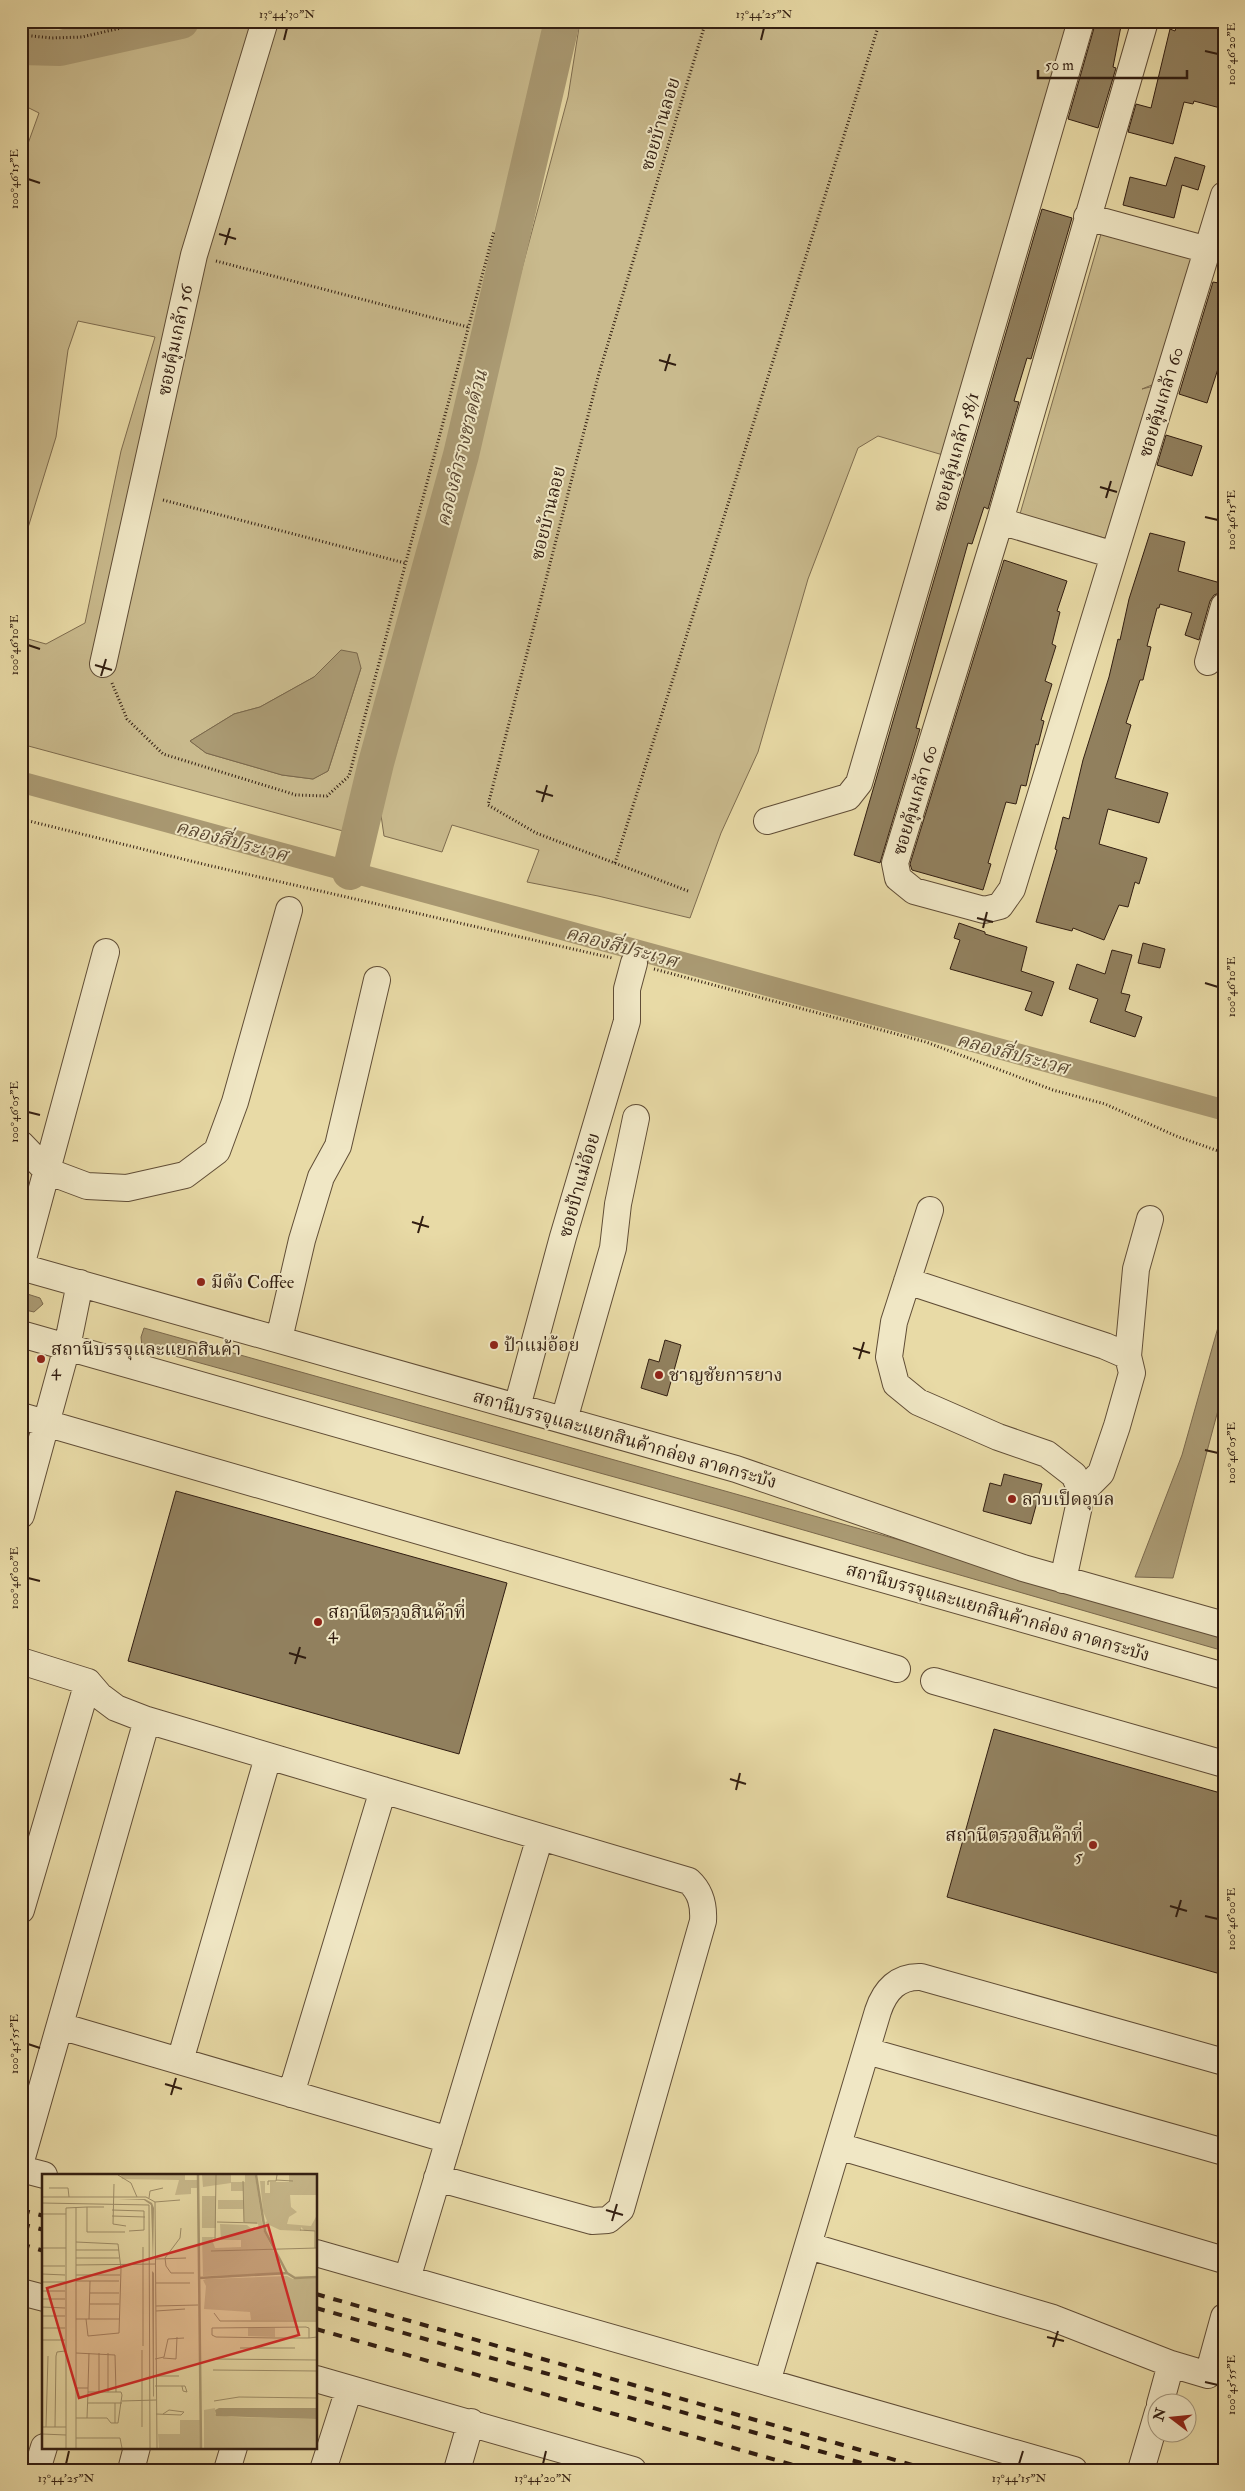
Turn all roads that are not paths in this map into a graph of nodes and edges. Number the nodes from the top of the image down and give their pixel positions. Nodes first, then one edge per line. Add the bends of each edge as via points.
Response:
1 (265, 21) edge
2 (1082, 21) edge
3 (1145, 21) edge
4 (1224, 195) edge
5 (1087, 217) junction
6 (1208, 250) junction
7 (1000, 521) junction
8 (1114, 555) junction
9 (1224, 606) edge
10 (1208, 662) dead end
11 (103, 664) road end
12 (767, 821) dead end
13 (289, 910) dead end
14 (106, 952) dead end
15 (634, 964) dead end
16 (377, 980) dead end
17 (636, 1118) dead end
18 (21, 1144) edge
19 (47, 1171) junction
20 (930, 1210) dead end
21 (1150, 1218) dead end
22 (21, 1266) edge
23 (907, 1281) junction
24 (80, 1283) junction
25 (21, 1334) edge
26 (279, 1339) junction
27 (67, 1347) junction
28 (1128, 1356) junction
29 (516, 1407) junction
30 (33, 1420) edge
31 (564, 1420) junction
32 (1082, 1492) junction
33 (21, 1515) edge
34 (1063, 1580) junction
35 (1224, 1625) edge
36 (21, 1661) edge
37 (897, 1669) dead end
38 (1224, 1676) edge
39 (934, 1681) dead end
40 (88, 1682) junction
41 (147, 1720) junction
42 (268, 1757) junction
43 (1224, 1764) edge
44 (383, 1790) junction
45 (540, 1837) junction
46 (21, 1910) edge
47 (60, 2026) junction
48 (866, 2051) junction
49 (180, 2061) junction
50 (1224, 2062) edge
51 (291, 2094) junction
52 (449, 2140) junction
53 (838, 2146) junction
54 (1224, 2152) edge
55 (21, 2162) edge
56 (21, 2169) edge
57 (42, 2174) edge
58 (437, 2178) junction
59 (809, 2246) junction
60 (318, 2254) edge
61 (1224, 2260) edge
62 (407, 2279) junction
63 (21, 2292) edge
64 (42, 2297) edge
65 (1224, 2318) edge
66 (1171, 2364) junction
67 (1216, 2378) edge
68 (318, 2380) edge
69 (767, 2382) junction
70 (349, 2389) junction
71 (1163, 2394) edge
72 (471, 2422) junction
73 (1149, 2444) edge
74 (44, 2448) edge
75 (137, 2448) edge
76 (234, 2448) edge
77 (593, 2464) edge
78 (1057, 2468) edge
79 (37, 2470) edge
80 (131, 2470) edge
81 (227, 2470) edge
82 (323, 2470) edge
83 (457, 2470) edge
84 (633, 2470) edge
85 (1141, 2470) edge

1 - 11 street, ซอยคุ้มเกล้า 56 via 194,255
2 - 12 street, ซอยคุ้มเกล้า 58/1 via 859,783 848,797
3 - 5 street, ซอยคุ้มเกล้า 60
4 - 6 street, ซอยคุ้มเกล้า 60
5 - 6 street
5 - 7 street, ซอยคุ้มเกล้า 60
6 - 8 street, ซอยคุ้มเกล้า 60
7 - 8 street
7 - 8 street, ซอยคุ้มเกล้า 60 via 895,863 898,878 914,891 984,910 1000,906 1012,889
9 - 10 street
13 - 19 street via 236,1102 216,1151 185,1175 127,1188 87,1186
14 - 19 street
15 - 29 street, ซอยป้าแม่อ้อย via 627,989 627,1021
16 - 26 street via 338,1146 321,1177 302,1240
17 - 31 street via 618,1204 613,1248
18 - 19 street
19 - 22 street
20 - 23 street
21 - 28 street via 1136,1269
22 - 24 street, สถานีบรรจุและแยกสินค้ากล่อง ลาดกระบัง
23 - 28 street
23 - 32 street via 894,1322 889,1357 896,1384 918,1402 1047,1454 1074,1475
24 - 26 street, สถานีบรรจุและแยกสินค้ากล่อง ลาดกระบัง
24 - 27 street
25 - 27 street, สถานีบรรจุและแยกสินค้ากล่อง ลาดกระบัง
26 - 29 street, สถานีบรรจุและแยกสินค้ากล่อง ลาดกระบัง
27 - 30 street
27 - 38 street, สถานีบรรจุและแยกสินค้ากล่อง ลาดกระบัง
28 - 32 street via 1132,1373 1117,1426 1101,1473
29 - 31 street, สถานีบรรจุและแยกสินค้ากล่อง ลาดกระบัง
30 - 33 street
30 - 37 street
31 - 34 street, สถานีบรรจุและแยกสินค้ากล่อง ลาดกระบัง via 736,1470
32 - 34 street
34 - 35 street, สถานีบรรจุและแยกสินค้ากล่อง ลาดกระบัง
36 - 40 street
39 - 43 street
40 - 41 street via 116,1708
40 - 46 street
41 - 42 street
41 - 47 street
42 - 44 street
42 - 49 street
44 - 45 street
44 - 51 street
45 - 52 street
45 - 58 street via 689,1882 703,1904 703,1920 621,2209 608,2220 592,2221
47 - 49 street
47 - 55 street
48 - 50 street via 884,1996 900,1980 915,1977
48 - 53 street
48 - 54 street
49 - 51 street
51 - 52 street
52 - 58 street
53 - 59 street
53 - 61 street
56 - 57 street
58 - 62 street
59 - 66 street via 1052,2318
59 - 69 street
60 - 62 street
62 - 69 street
63 - 64 street
65 - 67 street
66 - 67 street
66 - 71 street
68 - 70 street
69 - 78 street
70 - 72 street
70 - 82 street
72 - 77 street
72 - 83 street
73 - 85 street
74 - 79 street
75 - 80 street
76 - 81 street
77 - 84 street

